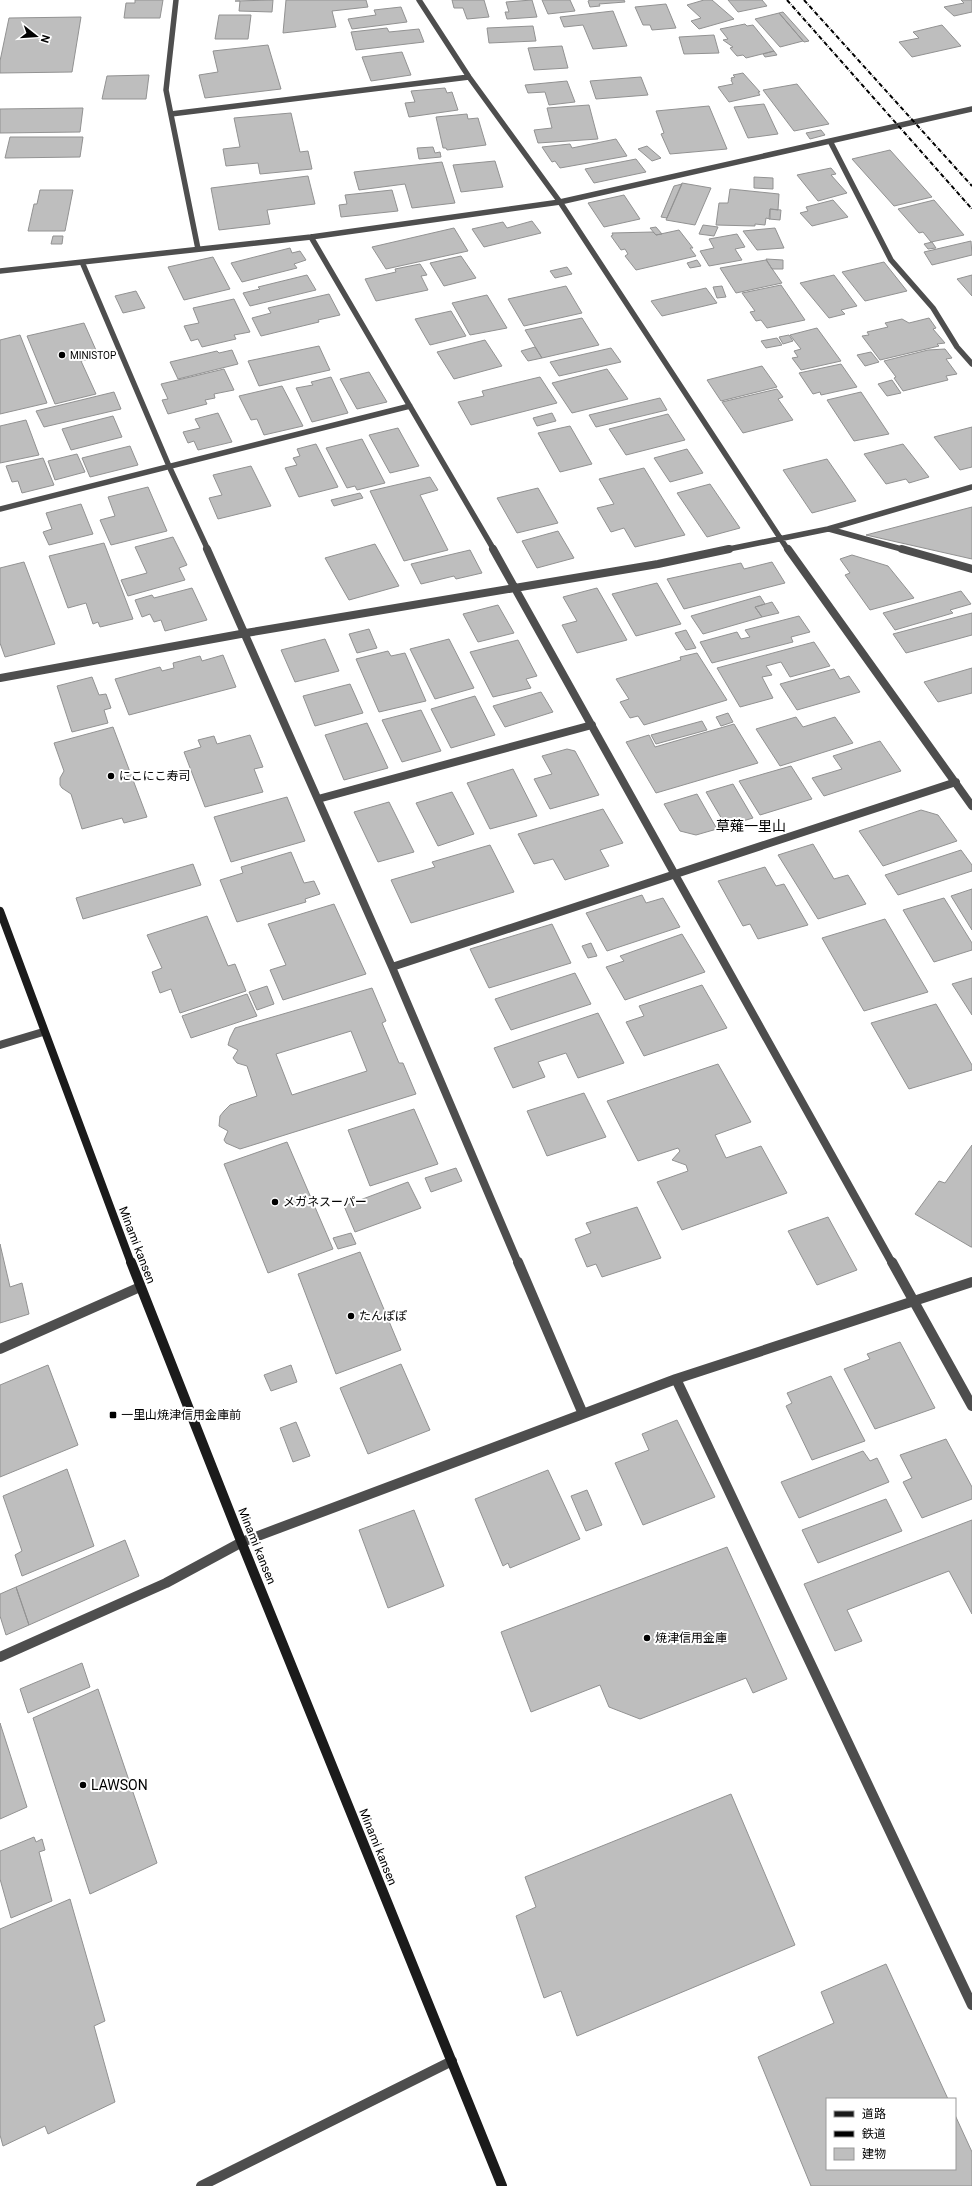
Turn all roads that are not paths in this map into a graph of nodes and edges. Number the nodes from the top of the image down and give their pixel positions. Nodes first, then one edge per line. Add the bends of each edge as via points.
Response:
1 (176, 0) edge
2 (419, 0) edge
3 (469, 77) junction
4 (972, 109) edge
5 (171, 114) junction
6 (830, 141) junction
7 (560, 202) junction
8 (311, 237) junction
9 (198, 249) junction
10 (82, 262) junction
11 (0, 271) edge
12 (972, 364) edge
13 (410, 406) junction
14 (169, 466) junction
15 (972, 486) edge
16 (0, 509) edge
17 (828, 529) junction
18 (780, 540) junction
19 (972, 569) edge
20 (516, 588) junction
21 (246, 633) junction
22 (0, 678) edge
23 (592, 725) junction
24 (956, 782) junction
25 (318, 799) junction
26 (972, 806) edge
27 (674, 874) junction
28 (0, 911) edge
29 (392, 967) junction
30 (43, 1032) junction
31 (0, 1045) edge
32 (972, 1282) edge
33 (140, 1288) junction
34 (913, 1302) junction
35 (0, 1349) edge
36 (676, 1379) junction
37 (972, 1406) edge
38 (583, 1414) junction
39 (242, 1542) junction
40 (0, 1657) edge
41 (972, 2005) edge
42 (452, 2061) junction
43 (200, 2186) edge
44 (502, 2186) edge

1 - 5 street via 166,90
2 - 3 street
3 - 5 street
3 - 7 street
4 - 6 street
5 - 9 street
6 - 7 street
6 - 12 street via 891,260 934,308 957,347
7 - 8 street
7 - 18 street
8 - 9 street
8 - 13 street
9 - 10 street
10 - 11 street
10 - 14 street
13 - 14 street
13 - 20 street
14 - 16 street
14 - 21 street
15 - 17 street
17 - 18 street
17 - 19 street
18 - 20 street
18 - 24 street
20 - 21 street
20 - 23 street
21 - 22 street
21 - 25 street
23 - 25 street
23 - 27 street
24 - 26 street
24 - 27 street
25 - 29 street
27 - 29 street
27 - 34 street
28 - 30 main road, Minami kansen
29 - 38 street
30 - 31 street
30 - 33 main road, Minami kansen
32 - 34 street
33 - 35 street
33 - 39 main road, Minami kansen
34 - 36 street
34 - 37 street
36 - 38 street
36 - 41 street
38 - 39 street
39 - 40 street via 166,1583
39 - 42 main road, Minami kansen
42 - 43 street
42 - 44 main road, Minami kansen

